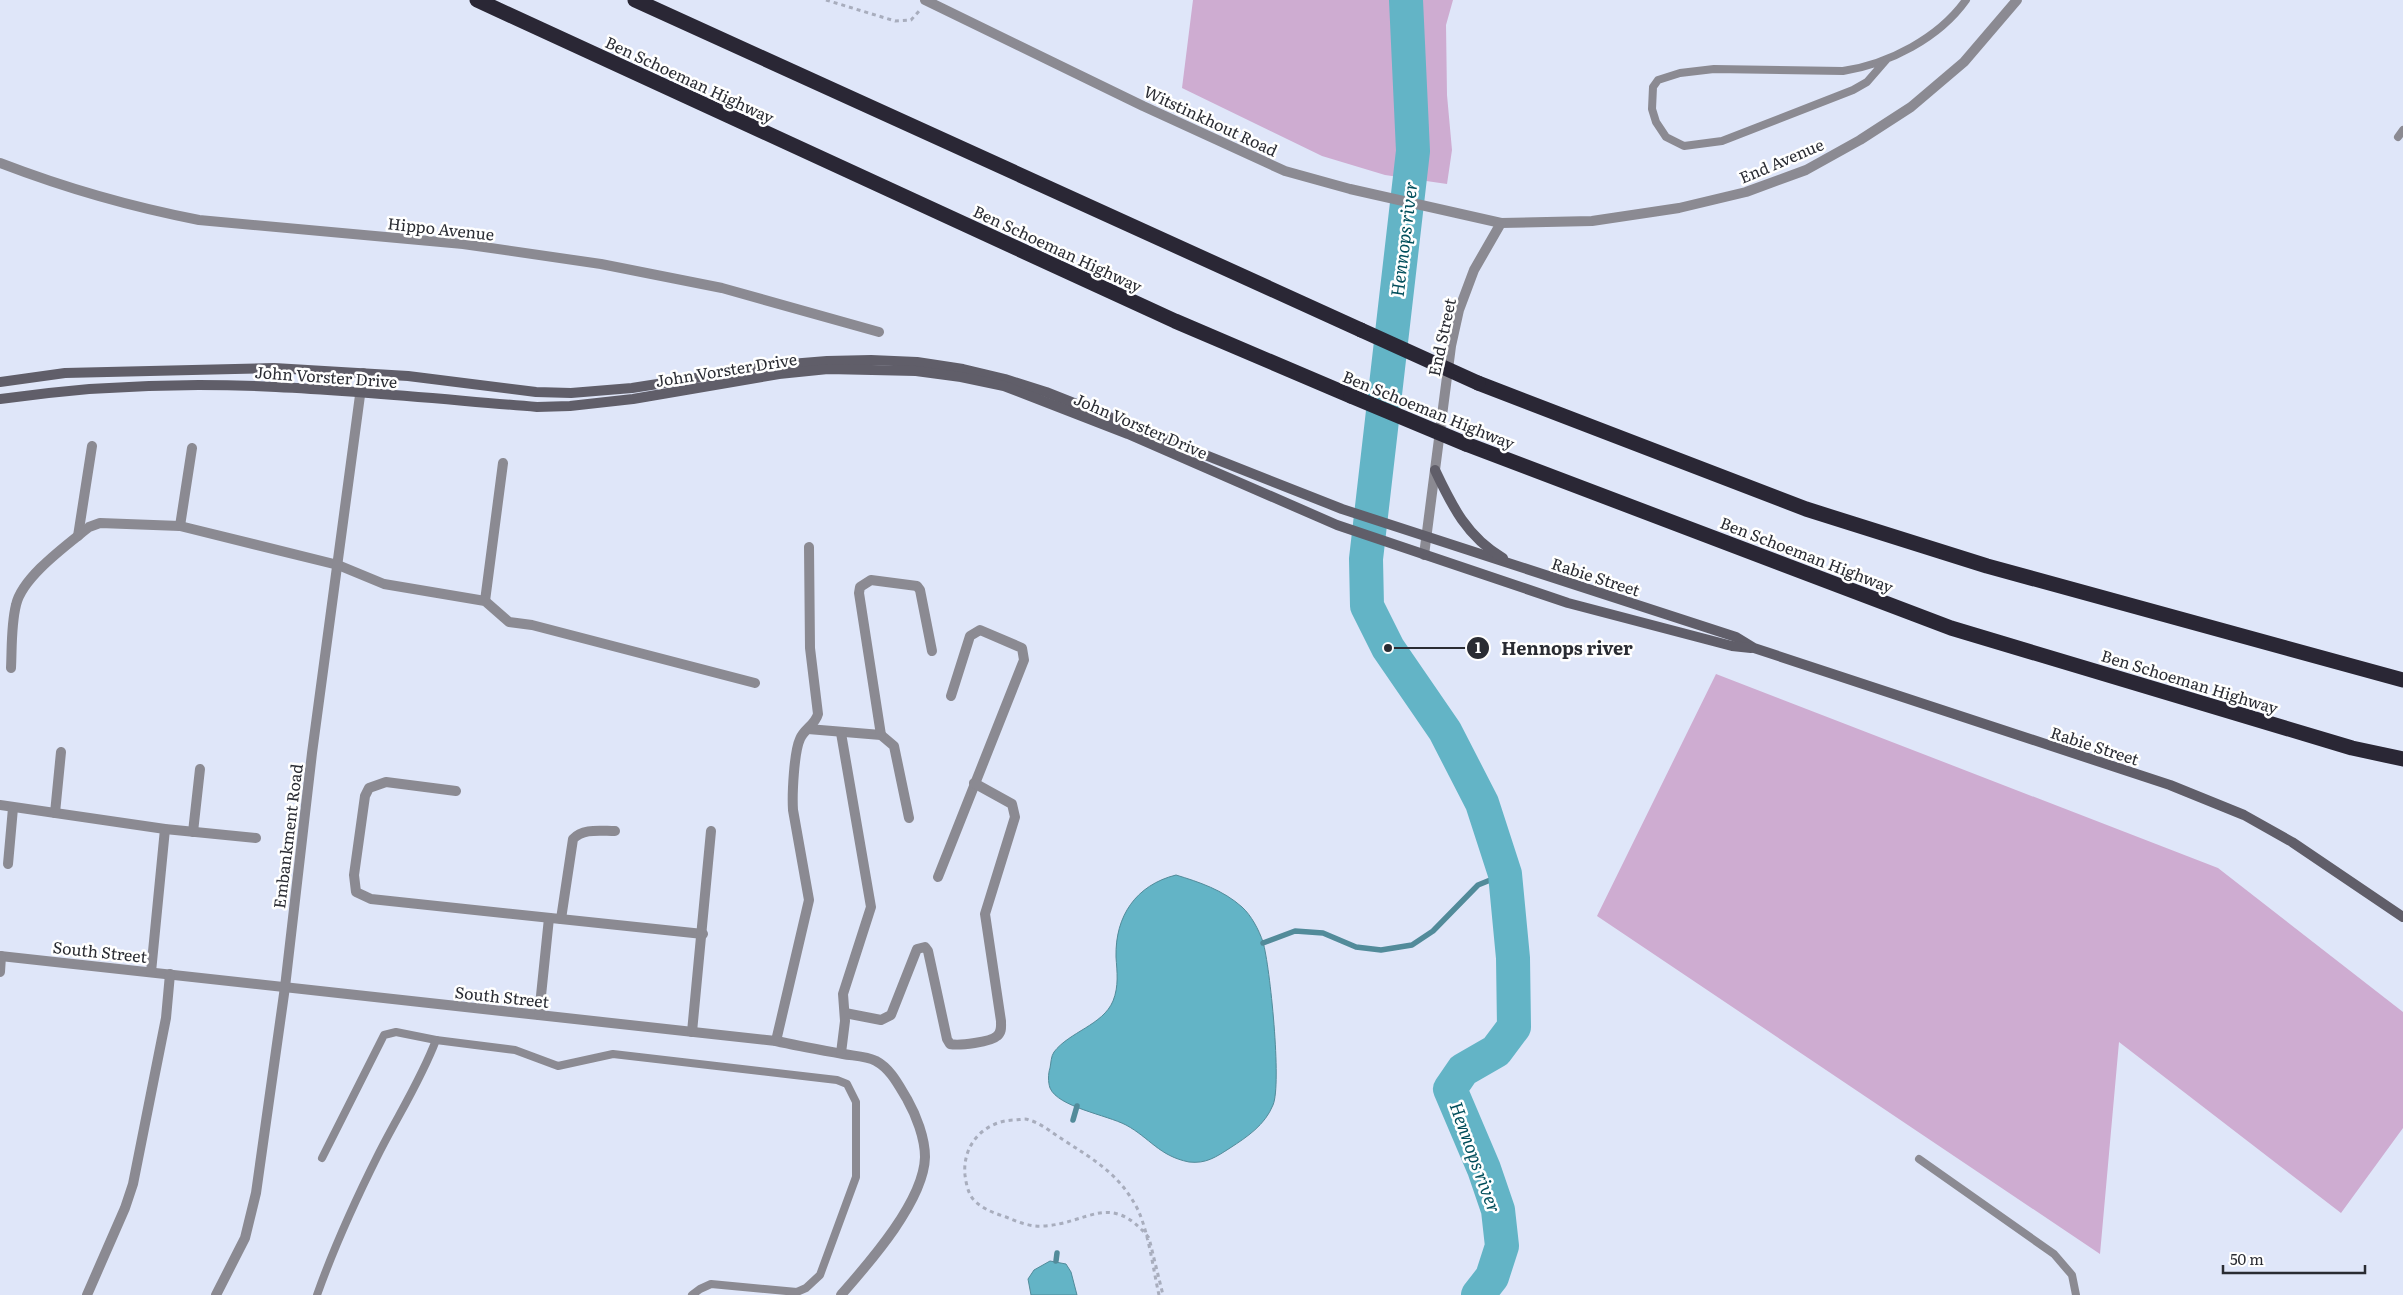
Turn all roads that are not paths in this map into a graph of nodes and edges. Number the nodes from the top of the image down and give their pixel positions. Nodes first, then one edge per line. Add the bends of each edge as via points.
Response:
1 (477, 0) edge
2 (635, 0) edge
3 (1966, 0) edge
4 (2017, 0) edge
5 (923, 3) edge
6 (1887, 59) junction
7 (2403, 130) edge
8 (2398, 137) dead end
9 (0, 163) edge
10 (1500, 223) junction
11 (879, 332) dead end
12 (363, 373) junction
13 (0, 382) edge
14 (361, 393) junction
15 (0, 399) edge
16 (92, 446) dead end
17 (192, 448) dead end
18 (504, 463) dead end
19 (1435, 470) junction
20 (180, 526) junction
21 (78, 536) junction
22 (1426, 538) junction
23 (809, 547) dead end
24 (1424, 555) junction
25 (338, 565) junction
26 (1520, 567) junction
27 (485, 601) junction
28 (1754, 648) junction
29 (932, 651) dead end
30 (11, 668) dead end
31 (2403, 680) edge
32 (755, 683) dead end
33 (951, 696) dead end
34 (808, 729) junction
35 (841, 732) junction
36 (881, 736) junction
37 (61, 752) dead end
38 (2403, 759) edge
39 (200, 769) dead end
40 (974, 783) junction
41 (456, 792) dead end
42 (0, 805) edge
43 (13, 808) junction
44 (55, 814) junction
45 (909, 818) dead end
46 (165, 829) junction
47 (614, 831) dead end
48 (711, 831) dead end
49 (193, 832) junction
50 (256, 838) dead end
51 (8, 864) dead end
52 (938, 877) dead end
53 (2403, 917) edge
54 (549, 918) junction
55 (561, 919) junction
56 (703, 934) junction
57 (0, 956) edge
58 (0, 972) edge
59 (151, 972) junction
60 (170, 974) junction
61 (285, 987) junction
62 (845, 1013) junction
63 (539, 1015) junction
64 (692, 1032) junction
65 (436, 1040) junction
66 (776, 1042) junction
67 (841, 1053) junction
68 (322, 1158) dead end
69 (1919, 1159) dead end
70 (86, 1295) edge
71 (216, 1295) edge
72 (317, 1295) edge
73 (692, 1295) edge
74 (841, 1295) edge
75 (2076, 1295) edge

1 - 38 highway, Ben Schoeman Highway, bridge via 1175,320 1466,444 1951,628 2352,748
2 - 31 highway, bridge via 1478,383 1806,510 1987,566
3 - 6 lane via 1932,34
4 - 10 street, End Avenue via 1964,62 1911,107 1806,170 1746,192 1679,208 1592,221
5 - 10 street, Witstinkhout Road via 1286,171
6 - 6 lane via 1843,71 1714,69 1680,73 1658,80 1653,87 1652,110 1666,136 1684,146 1722,140 1853,90 1867,82
7 - 8 lane
9 - 11 street, Hippo Avenue via 58,185 171,215 463,244 601,264 722,288
10 - 19 street, End Street via 1474,270 1459,310 1451,346
12 - 13 main road, John Vorster Drive via 274,368 137,371 65,374
12 - 14 street, Embankment Road
12 - 22 main road, John Vorster Drive via 571,393 632,388 827,360 917,362 944,366 1046,392 1342,509
14 - 15 main road, John Vorster Drive via 276,387 176,386 64,390
14 - 24 main road, John Vorster Drive via 537,407 633,399 828,369 916,371 961,377 1004,386 1043,400 1337,525
14 - 25 street, Embankment Road
16 - 21 street
17 - 20 street
18 - 27 street
19 - 22 street, End Street
19 - 26 main road via 1456,512 1471,533 1488,549
20 - 21 street via 100,523
20 - 25 street
21 - 30 street via 48,562 21,593 14,614
22 - 24 street, End Street
22 - 26 main road, Rabie Street
23 - 34 street via 810,648 818,714
24 - 28 main road, Rabie Street via 1568,602 1732,646
25 - 27 street via 384,584
25 - 61 street, Embankment Road
26 - 28 main road, Rabie Street via 1736,637
27 - 32 street via 509,622 532,625
28 - 53 main road, Rabie Street via 2170,786 2244,815 2292,842
29 - 36 street via 917,586 871,580 860,587
33 - 40 street via 974,632 980,630 1022,648 1024,660
34 - 35 street
34 - 66 street via 799,740 792,794 810,900
35 - 36 street
35 - 62 street via 871,907 842,994
36 - 45 street via 894,746
37 - 44 street
39 - 49 street
40 - 52 street
40 - 62 street via 1012,804 1015,817 984,914 1001,1021 998,1036 957,1046 950,1044 925,947 917,950 887,1018 880,1020
41 - 54 street via 386,782 369,788 365,796 354,874 356,892 372,899
42 - 43 street
43 - 44 street
43 - 51 street
44 - 46 street
46 - 49 street
46 - 59 street
47 - 55 street via 578,833 573,840
48 - 56 street
49 - 50 street
54 - 55 street
54 - 63 street
55 - 56 street
56 - 64 street
57 - 58 street
57 - 59 street, South Street
59 - 60 street, South Street
60 - 61 street, South Street
60 - 70 street via 166,1018 133,1184
61 - 63 street, South Street
61 - 71 street, Embankment Road via 251,1218 245,1238
62 - 67 street
63 - 64 street, South Street
64 - 66 street, South Street
65 - 68 lane via 396,1032 384,1035
65 - 72 lane via 428,1063 334,1248
65 - 73 lane via 515,1050 558,1066 613,1054 837,1080 847,1084 856,1102 856,1177 820,1275 798,1292 712,1284
66 - 67 street, South Street
67 - 74 street, South Street via 876,1061 894,1077 910,1105 925,1156 915,1192 898,1221 874,1258
69 - 75 lane via 2054,1254 2072,1275

